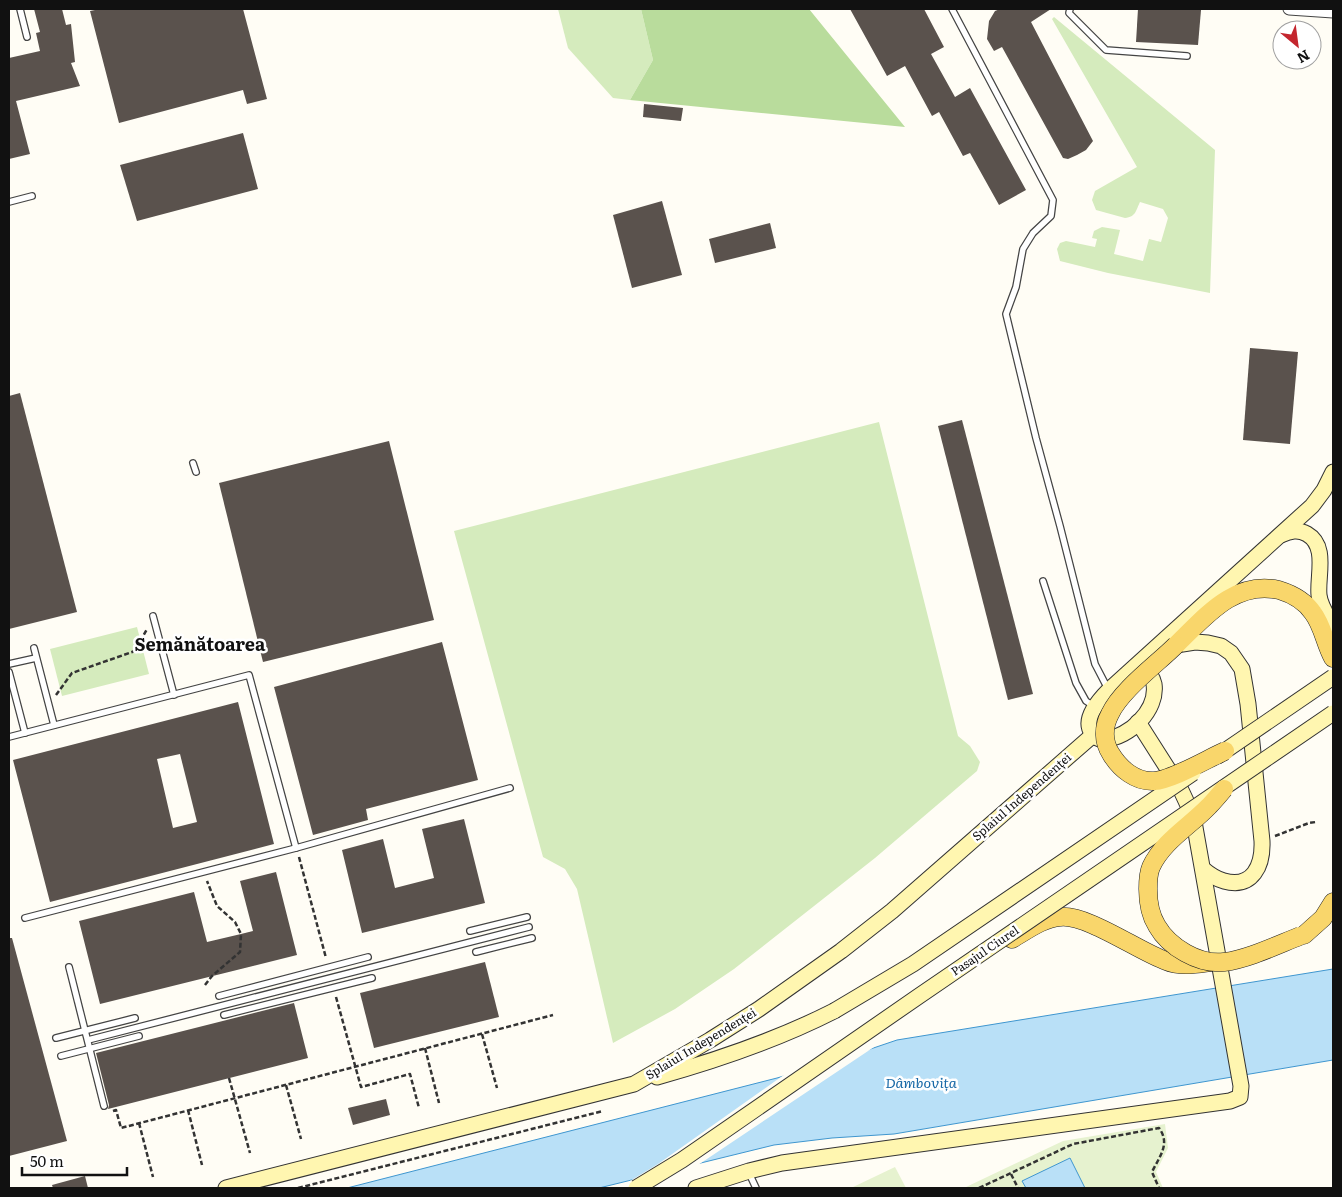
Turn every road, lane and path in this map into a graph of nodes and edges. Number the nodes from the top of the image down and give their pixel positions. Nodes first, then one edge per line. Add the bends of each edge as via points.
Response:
1 (20, 9) edge
2 (952, 9) edge
3 (1070, 9) edge
4 (1289, 9) edge
5 (1333, 12) edge
6 (27, 37) dead end
7 (1187, 56) dead end
8 (32, 196) dead end
9 (9, 202) edge
10 (193, 462) dead end
11 (196, 472) dead end
12 (1333, 472) edge
13 (1277, 536) junction
14 (1043, 582) dead end
15 (153, 616) joint
16 (1333, 626) edge
17 (1176, 645) junction
18 (34, 648) dead end
19 (36, 658) junction
20 (1333, 658) edge
21 (1140, 662) junction
22 (9, 664) edge
23 (9, 672) edge
24 (1333, 676) edge
25 (1109, 690) junction
26 (174, 695) junction
27 (47, 699) junction
28 (1095, 707) junction
29 (1333, 713) edge
30 (1138, 722) junction
31 (54, 725) junction
32 (25, 733) junction
33 (1093, 735) junction
34 (9, 737) edge
35 (1225, 751) junction
36 (510, 788) dead end
37 (1224, 789) junction
38 (1316, 822) dead end
39 (1262, 841) junction
40 (296, 848) junction
41 (1203, 870) junction
42 (205, 872) junction
43 (1333, 902) edge
44 (527, 917) dead end
45 (26, 918) dead end
46 (530, 927) dead end
47 (1333, 927) edge
48 (470, 931) dead end
49 (1302, 936) junction
50 (532, 938) dead end
51 (988, 949) junction
52 (476, 952) dead end
53 (368, 958) dead end
54 (1211, 962) junction
55 (69, 967) dead end
56 (328, 967) junction
57 (372, 978) dead end
58 (205, 985) dead end
59 (333, 988) junction
60 (219, 996) dead end
61 (224, 1015) dead end
62 (553, 1015) dead end
63 (135, 1018) dead end
64 (86, 1030) junction
65 (482, 1034) junction
66 (139, 1036) dead end
67 (56, 1038) dead end
68 (88, 1040) junction
69 (425, 1048) junction
70 (90, 1049) junction
71 (61, 1056) dead end
72 (355, 1067) junction
73 (229, 1078) dead end
74 (634, 1084) junction
75 (286, 1085) junction
76 (497, 1088) dead end
77 (235, 1098) junction
78 (439, 1103) dead end
79 (104, 1106) joint
80 (419, 1108) dead end
81 (188, 1110) junction
82 (603, 1111) dead end
83 (138, 1123) junction
84 (300, 1139) dead end
85 (250, 1153) dead end
86 (202, 1165) dead end
87 (748, 1171) junction
88 (1011, 1173) junction
89 (153, 1177) dead end
90 (226, 1188) edge
91 (298, 1188) edge
92 (636, 1188) edge
93 (696, 1188) edge
94 (756, 1188) edge
95 (979, 1188) edge
96 (1018, 1188) edge
97 (1159, 1188) edge

1 - 6 lane
2 - 25 lane via 1053,200 1052,216 1033,233 1023,249 1016,287 1006,314 1095,664
3 - 7 lane via 1069,14 1106,50
4 - 5 street
8 - 9 lane
10 - 11 lane
12 - 13 main road via 1312,506
13 - 16 main road via 1299,531 1315,541 1319,554 1318,595
13 - 21 main road
14 - 28 lane via 1076,683 1086,701
15 - 26 lane
15 - 27 path via 135,651 72,673 58,695
17 - 20 main road via 1226,599 1245,591 1272,589 1288,593 1313,611
17 - 35 main road, bridge via 1128,690 1110,712 1105,732 1109,751 1127,772 1143,780 1155,781
17 - 39 main road via 1195,642 1221,646 1231,653 1242,669
18 - 19 lane
19 - 22 lane
19 - 27 lane
21 - 25 main road
21 - 30 main road via 1152,677 1154,692 1152,702
23 - 32 lane
24 - 35 main road, bridge
25 - 28 main road
26 - 31 lane
26 - 40 lane via 249,675
27 - 31 lane
28 - 33 main road via 1089,721
29 - 37 main road, Pasajul Ciurel, bridge
30 - 33 main road via 1114,737 1098,739
30 - 41 main road via 1187,802
31 - 32 lane
32 - 34 lane
33 - 74 main road, Splaiul Independenței via 892,911 841,951 759,1009
35 - 74 main road, bridge via 913,964 834,1011 749,1048
36 - 40 lane
37 - 51 main road, Pasajul Ciurel, bridge
37 - 54 main road, bridge via 1160,852 1148,881 1151,914 1164,935 1185,953
38 - 39 path
39 - 41 main road via 1261,863 1257,871 1246,879 1224,881
40 - 42 lane
40 - 56 path
41 - 87 main road via 1241,1086 1240,1097 1230,1101 803,1159
42 - 45 lane
42 - 58 path via 217,906 235,922 241,934 240,952
43 - 49 main road via 1322,918
44 - 48 lane
46 - 68 lane
47 - 49 main road
49 - 54 main road, bridge via 1232,960
50 - 52 lane
51 - 54 main road, bridge via 1050,919 1069,916 1166,961
51 - 92 main road, Pasajul Ciurel, bridge via 682,1160
53 - 56 lane
55 - 64 lane
56 - 60 lane
57 - 59 lane
59 - 61 lane
59 - 72 path
62 - 65 path
63 - 64 lane
64 - 67 lane
64 - 68 lane
65 - 69 path
65 - 76 path
66 - 70 lane
68 - 70 lane
69 - 72 path
69 - 78 path
70 - 71 lane
70 - 79 lane
72 - 75 path
72 - 80 path via 361,1087 410,1074
73 - 77 path
74 - 90 main road, Splaiul Independenței
75 - 77 path
75 - 84 path
77 - 81 path
77 - 85 path
79 - 83 path via 106,1112 116,1110 121,1128
81 - 83 path
81 - 86 path
82 - 91 path
83 - 89 path
87 - 93 main road
87 - 94 lane
88 - 95 path
88 - 96 path
88 - 97 path via 1073,1144 1158,1128 1165,1143 1152,1172

